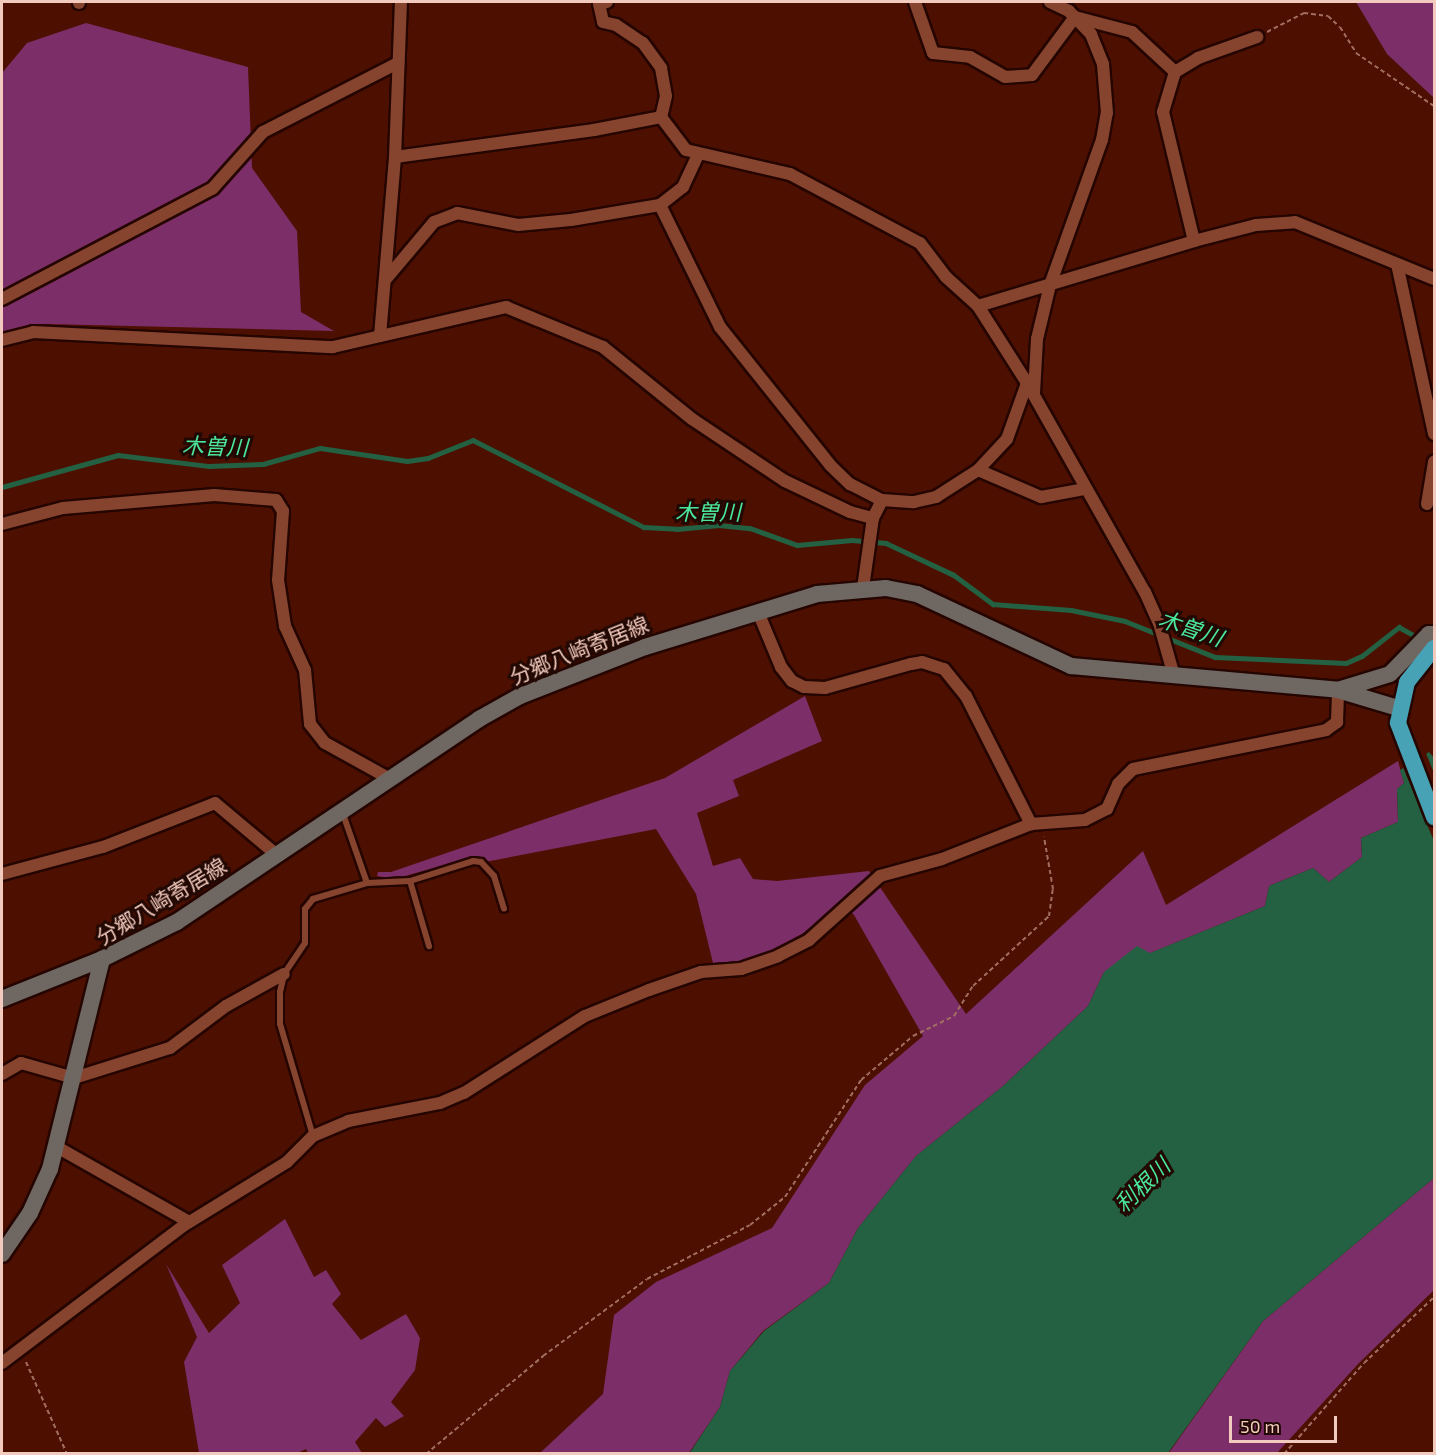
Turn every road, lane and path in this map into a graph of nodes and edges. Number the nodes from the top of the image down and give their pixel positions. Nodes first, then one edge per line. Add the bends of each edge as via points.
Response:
1 (401, 2) edge
2 (607, 2) edge
3 (915, 2) edge
4 (1050, 2) edge
5 (1075, 17) junction
6 (1257, 37) joint
7 (398, 63) junction
8 (1175, 72) junction
9 (1434, 106) edge
10 (661, 117) junction
11 (698, 155) junction
12 (395, 157) junction
13 (660, 205) junction
14 (1194, 241) junction
15 (1397, 264) junction
16 (386, 279) junction
17 (1434, 279) edge
18 (1050, 285) junction
19 (2, 299) edge
20 (978, 306) junction
21 (380, 336) junction
22 (2, 340) edge
23 (1027, 382) junction
24 (1034, 397) junction
25 (1434, 434) edge
26 (1434, 462) edge
27 (978, 470) junction
28 (1085, 489) junction
29 (882, 500) junction
30 (1427, 504) dead end
31 (2, 524) edge
32 (872, 524) junction
33 (863, 588) junction
34 (758, 612) junction
35 (1428, 644) edge
36 (1174, 676) junction
37 (1338, 690) junction
38 (1398, 708) junction
39 (390, 779) junction
40 (341, 810) junction
41 (1434, 817) edge
42 (1036, 825) junction
43 (277, 855) junction
44 (2, 874) edge
45 (410, 880) junction
46 (367, 883) junction
47 (504, 909) dead end
48 (429, 946) dead end
49 (102, 959) junction
50 (284, 974) junction
51 (2, 999) edge
52 (2, 1074) edge
53 (74, 1078) junction
54 (314, 1137) junction
55 (57, 1147) junction
56 (189, 1222) junction
57 (2, 1254) edge
58 (1434, 1297) edge
59 (20, 1348) junction
60 (2, 1363) edge
61 (67, 1454) edge
62 (426, 1454) edge
63 (1284, 1454) edge

1 - 7 street
2 - 10 street via 599,4 603,22 643,44 661,68 666,96
3 - 5 street via 933,53 970,57 1005,77 1032,75
4 - 5 street
5 - 8 street via 1132,32
5 - 18 street via 1091,34 1103,64 1107,113 1102,140
6 - 8 street via 1198,58
6 - 9 path via 1304,13 1328,16 1356,53
7 - 12 street
7 - 19 street via 263,132 213,188
8 - 14 street via 1163,112
10 - 11 street via 686,150
10 - 12 street
11 - 13 street via 682,186
11 - 20 street via 790,174 920,243 946,278
12 - 16 street
13 - 16 street via 518,225 457,213 434,222
13 - 29 street via 720,327 830,465 850,484
14 - 15 street via 1256,225 1295,222
14 - 18 street
15 - 17 street
15 - 25 street
16 - 21 street
18 - 20 street
18 - 24 street via 1033,364
20 - 23 street
21 - 22 street via 333,347 33,332
21 - 32 street via 506,307 603,347 692,419 786,481
23 - 24 street
23 - 27 street via 1007,439
24 - 28 street
26 - 30 street
27 - 28 street via 1041,498
27 - 29 street via 936,497 914,502
28 - 36 street via 1159,623
29 - 32 street
31 - 39 street via 86,506 214,495 276,500 283,511 278,580 285,626 305,670 310,724 326,743
32 - 33 street
33 - 34 main road, 分郷八崎寄居線 via 817,594
33 - 36 main road, 分郷八崎寄居線 via 917,594 1071,666
34 - 39 main road, 分郷八崎寄居線 via 561,678 479,719
34 - 42 street via 781,667 792,681 804,687 825,688 911,663 944,669 966,696
35 - 37 main road via 1390,674
35 - 38 highway
36 - 37 main road, 分郷八崎寄居線
37 - 38 main road, 分郷八崎寄居線
37 - 42 street via 1337,722 1326,730 1133,769 1118,784 1107,809 1086,820
38 - 41 highway via 1401,737
39 - 40 main road, 分郷八崎寄居線
40 - 43 main road, 分郷八崎寄居線
40 - 46 lane
42 - 54 street via 880,876 809,940 741,969 701,972 585,1016 464,1093 440,1103 348,1121
42 - 62 path via 1053,889 1049,916 973,986 954,1016 913,1036 861,1080 785,1197 750,1225 647,1279 543,1356
43 - 44 street via 215,803 103,848
43 - 49 main road, 分郷八崎寄居線 via 177,922
45 - 46 lane
45 - 47 lane via 481,862 494,876
45 - 48 lane
46 - 50 lane via 313,899 305,909 305,943
49 - 51 main road
49 - 53 main road, 分郷八崎寄居線
50 - 53 street via 226,1006 170,1048
50 - 54 lane via 280,1024
52 - 53 street via 21,1063
53 - 55 main road, 分郷八崎寄居線
54 - 56 street via 286,1162
55 - 56 street
55 - 57 main road, 分郷八崎寄居線 via 30,1214
56 - 59 street
58 - 63 path via 1364,1363
59 - 60 street
59 - 61 path

